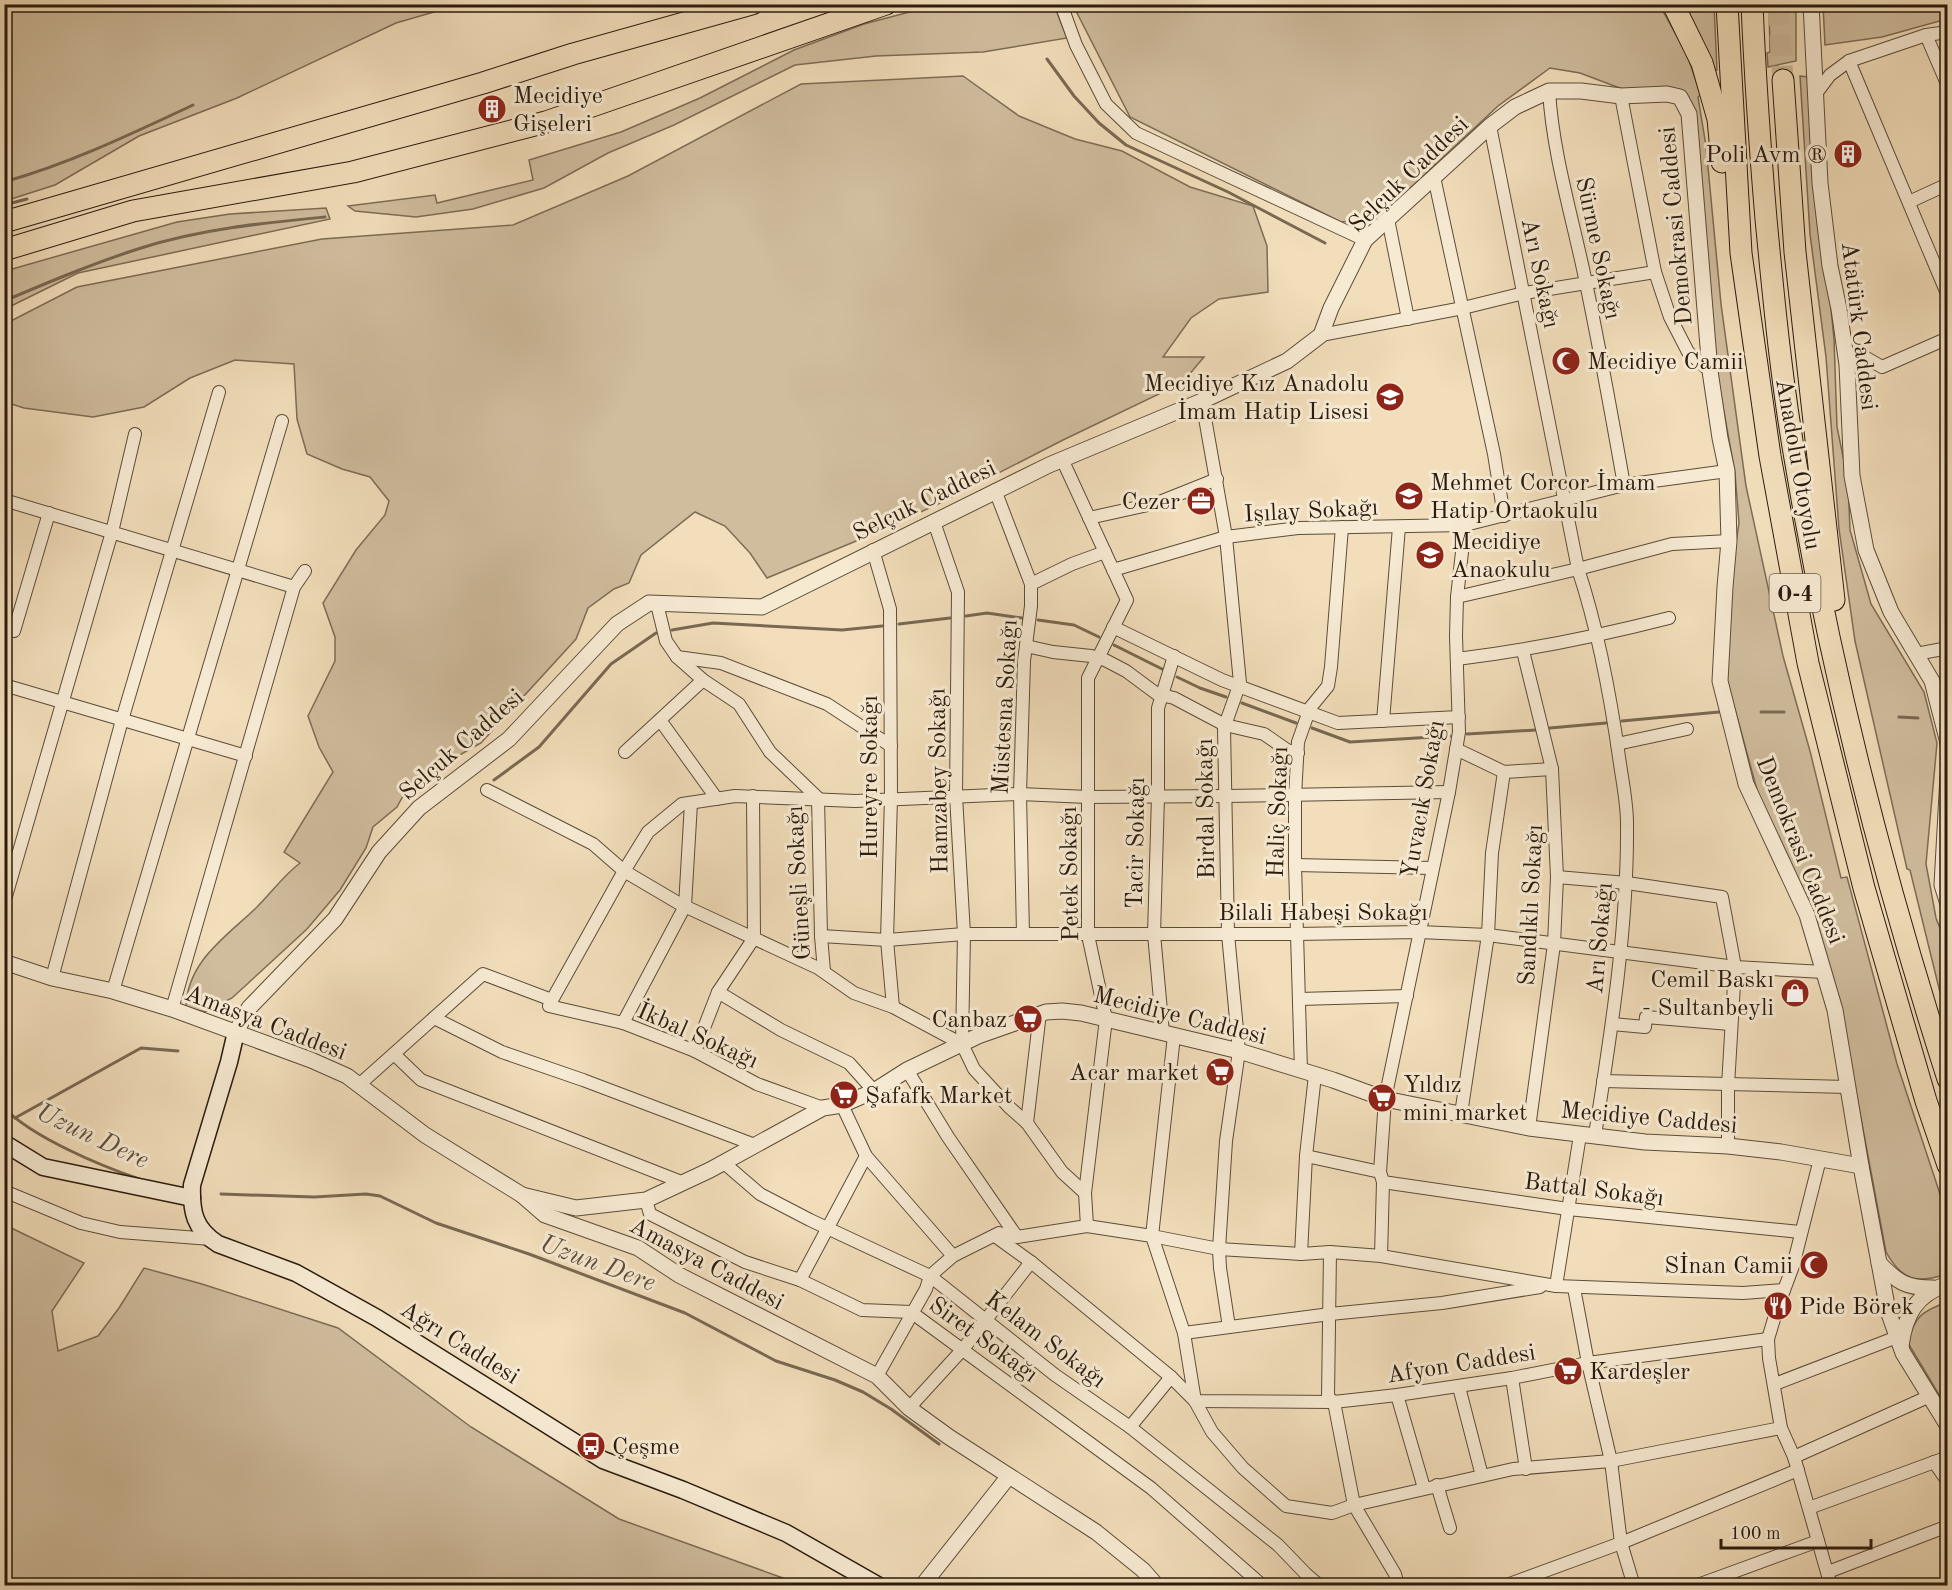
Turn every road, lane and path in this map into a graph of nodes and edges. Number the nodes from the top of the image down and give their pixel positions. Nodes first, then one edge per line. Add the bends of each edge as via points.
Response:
1 (752, 4) edge
2 (886, 4) edge
3 (1061, 4) edge
4 (1672, 4) edge
5 (1727, 4) edge
6 (1752, 4) edge
7 (1811, 4) edge
8 (1947, 32) edge
9 (1926, 35) junction
10 (1849, 61) junction
11 (1783, 80) tunnel mouth
12 (1947, 86) edge
13 (1549, 91) junction
14 (1621, 96) junction
15 (1815, 96) junction
16 (1680, 97) joint
17 (1490, 126) junction
18 (1434, 177) junction
19 (1947, 184) edge
20 (1909, 202) junction
21 (1388, 219) junction
22 (4, 222) edge
23 (1365, 240) junction
24 (4, 250) edge
25 (1741, 253) junction
26 (1655, 272) junction
27 (1586, 282) junction
28 (1524, 293) junction
29 (1947, 296) edge
30 (1463, 308) junction
31 (1408, 319) junction
32 (1321, 335) junction
33 (1947, 338) edge
34 (1847, 365) junction
35 (1710, 371) junction
36 (219, 392) dead end
37 (1202, 401) junction
38 (282, 421) dead end
39 (135, 434) dead end
40 (1062, 459) junction
41 (1727, 471) junction
42 (1217, 479) junction
43 (1624, 484) junction
44 (995, 490) junction
45 (4, 500) edge
46 (1564, 501) junction
47 (49, 513) junction
48 (1504, 516) junction
49 (1089, 518) junction
50 (934, 522) junction
51 (1465, 525) junction
52 (1342, 527) junction
53 (1399, 527) junction
54 (112, 532) junction
55 (1226, 537) junction
56 (1729, 541) junction
57 (172, 550) junction
58 (873, 550) junction
59 (1105, 552) junction
60 (1578, 569) junction
61 (236, 570) junction
62 (1113, 570) junction
63 (305, 571) dead end
64 (1031, 584) junction
65 (294, 587) junction
66 (1457, 597) junction
67 (657, 604) junction
68 (1669, 618) dead end
69 (1113, 627) junction
70 (14, 631) dead end
71 (1596, 637) junction
72 (1026, 646) junction
73 (1947, 648) edge
74 (1523, 651) junction
75 (1916, 654) junction
76 (1174, 656) junction
77 (677, 657) junction
78 (1098, 657) junction
79 (1457, 659) junction
80 (703, 680) junction
81 (4, 685) edge
82 (1239, 686) junction
83 (1839, 687) junction
84 (1161, 696) junction
85 (62, 702) junction
86 (1309, 712) junction
87 (1459, 717) junction
88 (122, 720) junction
89 (660, 720) junction
90 (1383, 721) junction
91 (1225, 724) junction
92 (1687, 729) dead end
93 (188, 739) junction
94 (1947, 743) edge
95 (1617, 744) junction
96 (891, 746) junction
97 (1456, 749) junction
98 (625, 752) dead end
99 (1298, 753) junction
100 (246, 756) junction
101 (1552, 769) junction
102 (1504, 772) junction
103 (1947, 776) edge
104 (487, 790) dead end
105 (1449, 792) junction
106 (1020, 794) junction
107 (753, 796) junction
108 (956, 796) junction
109 (1158, 796) junction
110 (1227, 796) junction
111 (1295, 796) junction
112 (1088, 797) junction
113 (818, 798) junction
114 (891, 798) junction
115 (717, 799) junction
116 (692, 802) junction
117 (1295, 865) junction
118 (1432, 868) junction
119 (624, 871) junction
120 (1945, 874) edge
121 (1557, 877) junction
122 (1627, 883) junction
123 (4, 903) edge
124 (1947, 904) edge
125 (685, 906) junction
126 (1419, 932) junction
127 (964, 934) junction
128 (1023, 934) junction
129 (1154, 934) junction
130 (1228, 934) junction
131 (1296, 934) junction
132 (1088, 935) junction
133 (1488, 935) junction
134 (821, 936) junction
135 (754, 938) junction
136 (887, 940) junction
137 (1554, 944) junction
138 (1621, 953) junction
139 (4, 962) edge
140 (1735, 967) junction
141 (824, 971) junction
142 (1824, 972) junction
143 (52, 978) junction
144 (113, 992) junction
145 (718, 992) junction
146 (1407, 996) junction
147 (1299, 999) junction
148 (552, 1000) junction
149 (893, 1007) junction
150 (172, 1009) junction
151 (1040, 1013) junction
152 (434, 1018) junction
153 (1106, 1019) junction
154 (623, 1023) junction
155 (1612, 1024) junction
156 (1730, 1024) junction
157 (236, 1032) junction
158 (1168, 1035) junction
159 (963, 1044) junction
160 (695, 1051) junction
161 (1239, 1052) junction
162 (394, 1054) junction
163 (907, 1070) junction
164 (1308, 1073) junction
165 (1947, 1079) edge
166 (1603, 1082) junction
167 (360, 1084) junction
168 (1728, 1086) junction
169 (1848, 1087) junction
170 (874, 1091) junction
171 (1385, 1099) junction
172 (842, 1105) junction
173 (824, 1108) junction
174 (1461, 1114) junction
175 (1027, 1123) junction
176 (1529, 1128) junction
177 (1588, 1135) junction
178 (4, 1143) edge
179 (755, 1145) junction
180 (1728, 1146) junction
181 (866, 1156) junction
182 (1306, 1156) junction
183 (1820, 1159) junction
184 (724, 1162) junction
185 (1861, 1166) junction
186 (1947, 1166) edge
187 (1382, 1177) junction
188 (684, 1183) junction
189 (4, 1191) edge
190 (1085, 1193) junction
191 (522, 1195) junction
192 (192, 1198) junction
193 (646, 1200) junction
194 (1569, 1209) junction
195 (1087, 1226) junction
196 (828, 1227) junction
197 (1800, 1232) junction
198 (995, 1236) junction
199 (1152, 1236) junction
200 (1017, 1237) junction
201 (211, 1239) junction
202 (1219, 1249) junction
203 (1330, 1252) junction
204 (1301, 1254) junction
205 (953, 1256) junction
206 (1381, 1257) junction
207 (1031, 1262) junction
208 (1879, 1262) junction
209 (930, 1276) junction
210 (800, 1280) junction
211 (1552, 1286) junction
212 (1940, 1286) edge
213 (1574, 1288) junction
214 (1784, 1290) junction
215 (911, 1312) junction
216 (1330, 1314) junction
217 (984, 1320) junction
218 (1229, 1327) junction
219 (1184, 1333) junction
220 (1768, 1339) junction
221 (1899, 1342) junction
222 (963, 1349) junction
223 (1588, 1363) junction
224 (877, 1376) junction
225 (1171, 1377) junction
226 (1512, 1378) junction
227 (1775, 1384) junction
228 (1459, 1387) junction
229 (1396, 1395) junction
230 (1930, 1396) junction
231 (1195, 1401) junction
232 (1334, 1402) junction
233 (909, 1408) junction
234 (1947, 1426) edge
235 (1130, 1427) junction
236 (1781, 1428) junction
237 (1794, 1457) junction
238 (1947, 1457) edge
239 (1611, 1461) junction
240 (1934, 1462) junction
241 (1526, 1468) junction
242 (1798, 1470) junction
243 (1009, 1476) junction
244 (1482, 1476) junction
245 (1947, 1482) edge
246 (1437, 1485) junction
247 (1424, 1488) junction
248 (1354, 1504) junction
249 (1809, 1508) junction
250 (1947, 1526) edge
251 (1450, 1528) dead end
252 (1818, 1541) junction
253 (1621, 1543) junction
254 (1828, 1572) junction
255 (879, 1586) edge
256 (922, 1586) edge
257 (1157, 1586) edge
258 (1263, 1586) edge
259 (1320, 1586) edge
260 (1398, 1586) edge
261 (1504, 1586) edge
262 (1634, 1586) edge
263 (1695, 1586) edge
264 (1831, 1586) edge

1 - 22 highway
2 - 24 highway via 546,122 352,172 133,211
3 - 23 street via 1076,45 1106,104 1136,133
4 - 25 highway via 1702,63 1718,118 1726,208
5 - 25 highway, Anadolu Otoyolu / O-4
6 - 83 highway, Anadolu Otoyolu / O-4 via 1775,316 1796,468
7 - 15 street, Atatürk Caddesi
8 - 9 street
9 - 10 street
9 - 12 street
10 - 15 street via 1830,75
10 - 20 street
11 - 83 highway via 1795,252 1834,593
13 - 14 street, Selçuk Caddesi
13 - 17 street, Selçuk Caddesi via 1515,107
13 - 27 street, Sürme Sokağı via 1566,195
14 - 16 street, Selçuk Caddesi
14 - 26 street
15 - 34 street, Atatürk Caddesi via 1821,195
16 - 35 street, Demokrasi Caddesi via 1689,114
17 - 18 street, Selçuk Caddesi
17 - 28 street, Arı Sokağı
18 - 21 street, Selçuk Caddesi
18 - 30 street
19 - 20 street
20 - 29 street
21 - 23 street, Selçuk Caddesi
21 - 31 street
23 - 32 street, Selçuk Caddesi
25 - 186 highway, Anadolu Otoyolu / O-4 via 1770,456 1808,663 1864,888
26 - 27 street
26 - 35 street via 1670,317 1688,352
27 - 28 street
27 - 43 street, Sürme Sokağı
28 - 30 street
28 - 46 street, Arı Sokağı
30 - 31 street
30 - 48 street
31 - 32 street
32 - 37 street, Selçuk Caddesi via 1287,361
33 - 34 street via 1882,368 1863,356
34 - 75 street, Atatürk Caddesi via 1852,476 1866,550 1892,612
35 - 41 street, Demokrasi Caddesi
36 - 57 street
37 - 40 street, Selçuk Caddesi
37 - 42 street, Birdal Sokağı
38 - 61 street
39 - 54 street
40 - 44 street, Selçuk Caddesi
40 - 49 street
41 - 43 street, Işılay Sokağı
41 - 56 street, Demokrasi Caddesi
42 - 49 street via 1157,503
42 - 55 street, Birdal Sokağı
43 - 46 street, Işılay Sokağı
44 - 50 street, Selçuk Caddesi
44 - 64 street, Müstesna Sokağı
45 - 47 street
46 - 48 street, Işılay Sokağı
46 - 60 street, Arı Sokağı
47 - 54 street
47 - 70 street
48 - 51 street, Işılay Sokağı
49 - 59 street
50 - 58 street, Selçuk Caddesi
50 - 108 street, Hamzabey Sokağı via 958,592
51 - 53 street, Işılay Sokağı
51 - 66 street, Yuvacık Sokağı
52 - 53 street, Işılay Sokağı
52 - 55 street, Işılay Sokağı
52 - 86 street, Haliç Sokağı via 1328,686
53 - 90 street
54 - 57 street
54 - 85 street
55 - 62 street, Işılay Sokağı
55 - 82 street, Birdal Sokağı
56 - 60 street via 1672,544
56 - 142 street, Demokrasi Caddesi via 1720,681 1746,784 1808,915
57 - 61 street
57 - 88 street
58 - 67 street, Selçuk Caddesi via 762,607
58 - 96 street, Hureyre Sokağı via 890,609
59 - 62 street
59 - 64 street
60 - 66 street
60 - 71 street, Arı Sokağı
61 - 65 street
61 - 93 street
62 - 69 street, Petek Sokağı via 1127,600
63 - 65 street
64 - 72 street, Müstesna Sokağı
65 - 100 street
66 - 79 street, Yuvacık Sokağı
67 - 77 street, Güneşli Sokağı via 666,641
67 - 157 street, Selçuk Caddesi via 649,603 617,624 509,739 419,808 379,852 335,919 249,1008
68 - 71 street
69 - 76 street
69 - 78 street, Petek Sokağı
71 - 74 street
71 - 95 street, Arı Sokağı
72 - 78 street
72 - 106 street, Müstesna Sokağı
73 - 75 street
74 - 79 street
74 - 101 street, Sandıklı Sokağı
75 - 94 street, Atatürk Caddesi via 1932,681
76 - 82 street
76 - 84 street, Tacir Sokağı
77 - 80 street, Güneşli Sokağı
77 - 96 street via 722,663 826,704
78 - 84 street
78 - 112 street, Petek Sokağı via 1088,678
79 - 87 street, Yuvacık Sokağı
80 - 89 street
80 - 113 street, Güneşli Sokağı via 739,704 770,752
81 - 85 street
82 - 86 street
82 - 91 street, Birdal Sokağı
83 - 165 highway, Anadolu Otoyolu / O-4 via 1904,936
84 - 91 street via 1174,698
84 - 109 street, Tacir Sokağı
85 - 88 street
85 - 123 street
86 - 90 street via 1338,723
86 - 99 street, Haliç Sokağı via 1298,741
87 - 90 street
87 - 97 street, Yuvacık Sokağı
88 - 93 street
88 - 143 street
89 - 98 street
89 - 115 street
91 - 99 street via 1264,734
91 - 110 street, Birdal Sokağı
92 - 95 street
93 - 100 street
93 - 144 street
95 - 122 street, Arı Sokağı via 1627,820
96 - 114 street, Hureyre Sokağı
97 - 102 street
97 - 105 street, Yuvacık Sokağı
99 - 111 street, Haliç Sokağı
100 - 150 street
101 - 102 street
101 - 121 street, Sandıklı Sokağı
102 - 133 street via 1492,853
103 - 120 street
104 - 119 street via 593,844
105 - 111 street
105 - 118 street, Yuvacık Sokağı
106 - 108 street
106 - 112 street
106 - 128 street, Müstesna Sokağı
107 - 113 street
107 - 115 street
107 - 135 street
108 - 114 street
108 - 127 street, Hamzabey Sokağı
109 - 110 street
109 - 112 street
109 - 129 street, Tacir Sokağı
110 - 111 street
110 - 130 street, Birdal Sokağı
111 - 117 street, Haliç Sokağı
112 - 132 street, Petek Sokağı
113 - 114 street
113 - 134 street, Güneşli Sokağı
114 - 136 street, Hureyre Sokağı
115 - 116 street
116 - 119 street via 682,804 648,832
116 - 125 street
117 - 118 street
117 - 131 street, Haliç Sokağı
118 - 126 street, Yuvacık Sokağı
119 - 125 street
119 - 148 street
120 - 124 street via 1942,885
121 - 122 street
121 - 137 street, Sandıklı Sokağı
122 - 138 street, Arı Sokağı
122 - 140 street via 1722,897
125 - 135 street
125 - 154 street
126 - 131 street, Bilali Habeşi Sokağı
126 - 133 street, Bilali Habeşi Sokağı
126 - 146 street, Yuvacık Sokağı
127 - 128 street, Bilali Habeşi Sokağı
127 - 136 street, Bilali Habeşi Sokağı
127 - 159 street, Hamzabey Sokağı
128 - 132 street, Bilali Habeşi Sokağı
129 - 130 street, Bilali Habeşi Sokağı
129 - 132 street, Bilali Habeşi Sokağı
129 - 158 street, Tacir Sokağı
130 - 131 street, Bilali Habeşi Sokağı
130 - 161 street, Birdal Sokağı
131 - 147 street, Haliç Sokağı
132 - 153 street, Petek Sokağı
133 - 137 street, Bilali Habeşi Sokağı
133 - 174 street
134 - 136 street, Bilali Habeşi Sokağı
134 - 141 street, Güneşli Sokağı
135 - 141 street
135 - 145 street
136 - 149 street, Hureyre Sokağı
137 - 138 street, Bilali Habeşi Sokağı
137 - 176 street, Sandıklı Sokağı
138 - 140 street, Bilali Habeşi Sokağı
138 - 155 street, Arı Sokağı
139 - 143 street, Amasya Caddesi
140 - 142 street, Bilali Habeşi Sokağı
140 - 156 street
141 - 149 street via 854,993
142 - 169 street, Demokrasi Caddesi via 1835,1010
143 - 144 street, Amasya Caddesi
144 - 150 street, Amasya Caddesi
145 - 160 street
145 - 170 street via 781,1030 849,1063
146 - 147 street
146 - 171 street, Yuvacık Sokağı
147 - 164 street, Haliç Sokağı
148 - 152 street, İkbal Sokağı via 483,974
148 - 154 street, İkbal Sokağı via 549,1006
149 - 159 street
150 - 157 street, Amasya Caddesi
151 - 153 street, Mecidiye Caddesi via 1062,1011
151 - 159 street, Mecidiye Caddesi
151 - 175 street
152 - 162 street, İkbal Sokağı
152 - 179 street via 502,1052
153 - 158 street, Mecidiye Caddesi
153 - 190 street, Petek Sokağı
154 - 160 street, İkbal Sokağı
155 - 156 street via 1645,1027 1646,1017
155 - 166 street, Arı Sokağı
156 - 168 street
157 - 167 street, Amasya Caddesi via 311,1060
157 - 192 main road via 192,1185
158 - 161 street, Mecidiye Caddesi
158 - 199 street, Tacir Sokağı
159 - 163 street, Mecidiye Caddesi
159 - 175 street via 974,1069
160 - 173 street, İkbal Sokağı via 757,1084
161 - 164 street, Mecidiye Caddesi
161 - 202 street, Birdal Sokağı via 1226,1141
162 - 167 street, İkbal Sokağı
162 - 188 street via 421,1080
163 - 170 street, Mecidiye Caddesi
163 - 200 street
164 - 171 street, Mecidiye Caddesi
164 - 182 street, Haliç Sokağı
166 - 168 street
166 - 177 street, Arı Sokağı
167 - 191 street, Amasya Caddesi via 425,1135
168 - 169 street
168 - 180 street
169 - 185 street, Demokrasi Caddesi
170 - 172 street, Mecidiye Caddesi
171 - 174 street, Mecidiye Caddesi
171 - 187 street, Yuvacık Sokağı
172 - 173 street, Mecidiye Caddesi
172 - 181 street
173 - 179 street, Mecidiye Caddesi
174 - 176 street, Mecidiye Caddesi
175 - 190 street via 1062,1173
176 - 177 street, Mecidiye Caddesi
177 - 180 street, Mecidiye Caddesi
177 - 194 street, Arı Sokağı
178 - 192 main road via 43,1167
179 - 184 street, Mecidiye Caddesi
180 - 183 street, Mecidiye Caddesi
181 - 196 street
181 - 205 street
182 - 187 street, Battal Sokağı
182 - 204 street, Haliç Sokağı
183 - 185 street, Mecidiye Caddesi
183 - 197 street
184 - 188 street, Mecidiye Caddesi
184 - 196 street, Kelam Sokağı via 760,1194
185 - 208 street, Demokrasi Caddesi
187 - 194 street, Battal Sokağı
187 - 206 street, Yuvacık Sokağı
188 - 193 street, Mecidiye Caddesi
189 - 201 street via 81,1223 120,1232
190 - 195 street, Petek Sokağı
191 - 193 street, Mecidiye Caddesi via 576,1208
191 - 224 street, Amasya Caddesi via 545,1215 638,1248 680,1275
192 - 201 main road via 200,1229
193 - 210 street, Siret Sokağı via 650,1214 745,1262
194 - 197 street, Battal Sokağı
194 - 211 street, Arı Sokağı
195 - 199 street
195 - 200 street
196 - 209 street, Kelam Sokağı
196 - 210 street
197 - 214 street
198 - 200 street via 999,1233
198 - 205 street
198 - 207 street
199 - 202 street
199 - 219 street
201 - 255 main road, Ağrı Caddesi via 296,1273 603,1460 786,1533
202 - 204 street
202 - 218 street, Birdal Sokağı
203 - 204 street
203 - 206 street
203 - 216 street
205 - 209 street
206 - 211 street
207 - 217 street
207 - 225 street
208 - 212 street via 1905,1285
208 - 221 street, Demokrasi Caddesi via 1888,1311
209 - 215 street
209 - 217 street, Kelam Sokağı
210 - 215 street, Siret Sokağı via 862,1310
211 - 213 street
211 - 216 street via 1442,1303
212 - 221 street via 1920,1299 1909,1314
213 - 214 street via 1743,1293
213 - 223 street
214 - 220 street
215 - 222 street, Siret Sokağı
215 - 224 street
216 - 218 street
216 - 232 street via 1328,1397
217 - 222 street
217 - 235 street, Kelam Sokağı
218 - 219 street
219 - 231 street
220 - 223 street, Afyon Caddesi
220 - 227 street
221 - 227 street
221 - 230 street, Demokrasi Caddesi
222 - 233 street
222 - 258 street, Siret Sokağı via 1150,1488
223 - 226 street, Afyon Caddesi
223 - 239 street
224 - 233 street, Amasya Caddesi
225 - 231 street
225 - 235 street
226 - 228 street, Afyon Caddesi
226 - 241 street
227 - 236 street
228 - 229 street, Afyon Caddesi
228 - 244 street
229 - 232 street, Afyon Caddesi
229 - 247 street
230 - 234 street, Demokrasi Caddesi
230 - 237 street
231 - 232 street, Afyon Caddesi
231 - 248 street via 1212,1432 1243,1468 1286,1506 1332,1513
232 - 248 street
233 - 243 street, Amasya Caddesi
235 - 259 street, Kelam Sokağı via 1278,1545
236 - 237 street
236 - 239 street
237 - 242 street
238 - 240 street
239 - 241 street
239 - 253 street
240 - 245 street
240 - 249 street
241 - 244 street
242 - 249 street
242 - 253 street
243 - 256 street
243 - 257 street, Amasya Caddesi via 1096,1532
244 - 246 street
246 - 247 street
246 - 251 street
247 - 248 street
248 - 260 street via 1395,1574
249 - 252 street
250 - 254 street
252 - 254 street
252 - 263 street
253 - 261 street
253 - 262 street
254 - 264 street

